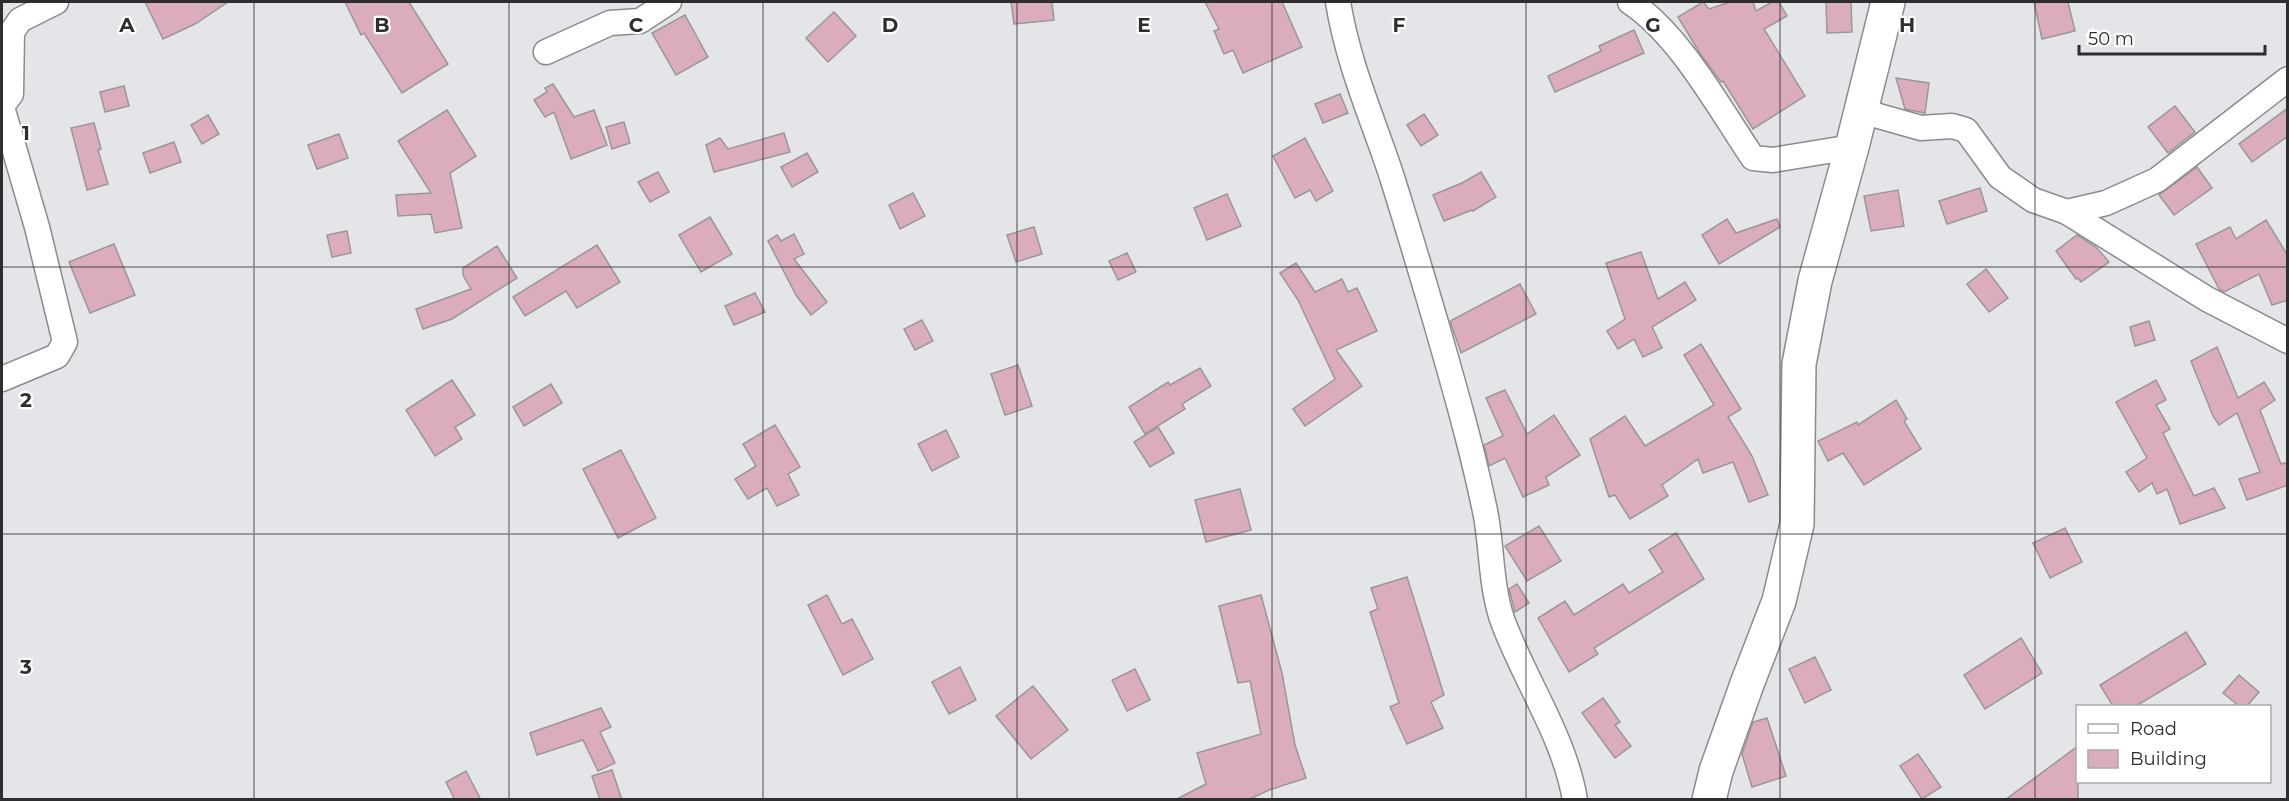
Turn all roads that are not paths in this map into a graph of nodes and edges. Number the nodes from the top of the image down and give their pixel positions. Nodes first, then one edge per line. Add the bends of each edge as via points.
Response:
1 (56, 2) edge
2 (669, 2) edge
3 (1338, 2) edge
4 (1630, 2) edge
5 (1888, 2) edge
6 (546, 52) dead end
7 (2288, 79) edge
8 (2, 106) edge
9 (1861, 111) junction
10 (1852, 147) junction
11 (2067, 212) junction
12 (2288, 341) edge
13 (2, 379) edge
14 (1575, 800) edge
15 (1709, 800) edge

1 - 8 street via 20,20 12,32 11,94
2 - 6 street via 640,21 610,23
3 - 14 street via 1350,60 1436,322 1486,517 1501,616 1559,746
4 - 10 street via 1656,20 1753,158 1773,160
5 - 9 street
7 - 11 street via 2157,180 2106,203
8 - 13 street via 65,342 57,356
9 - 10 street
9 - 11 street via 1921,129 1952,126 1966,130 2000,177 2033,200
10 - 15 street via 1815,281 1799,364 1797,524 1779,601 1716,771
11 - 12 street via 2207,299

